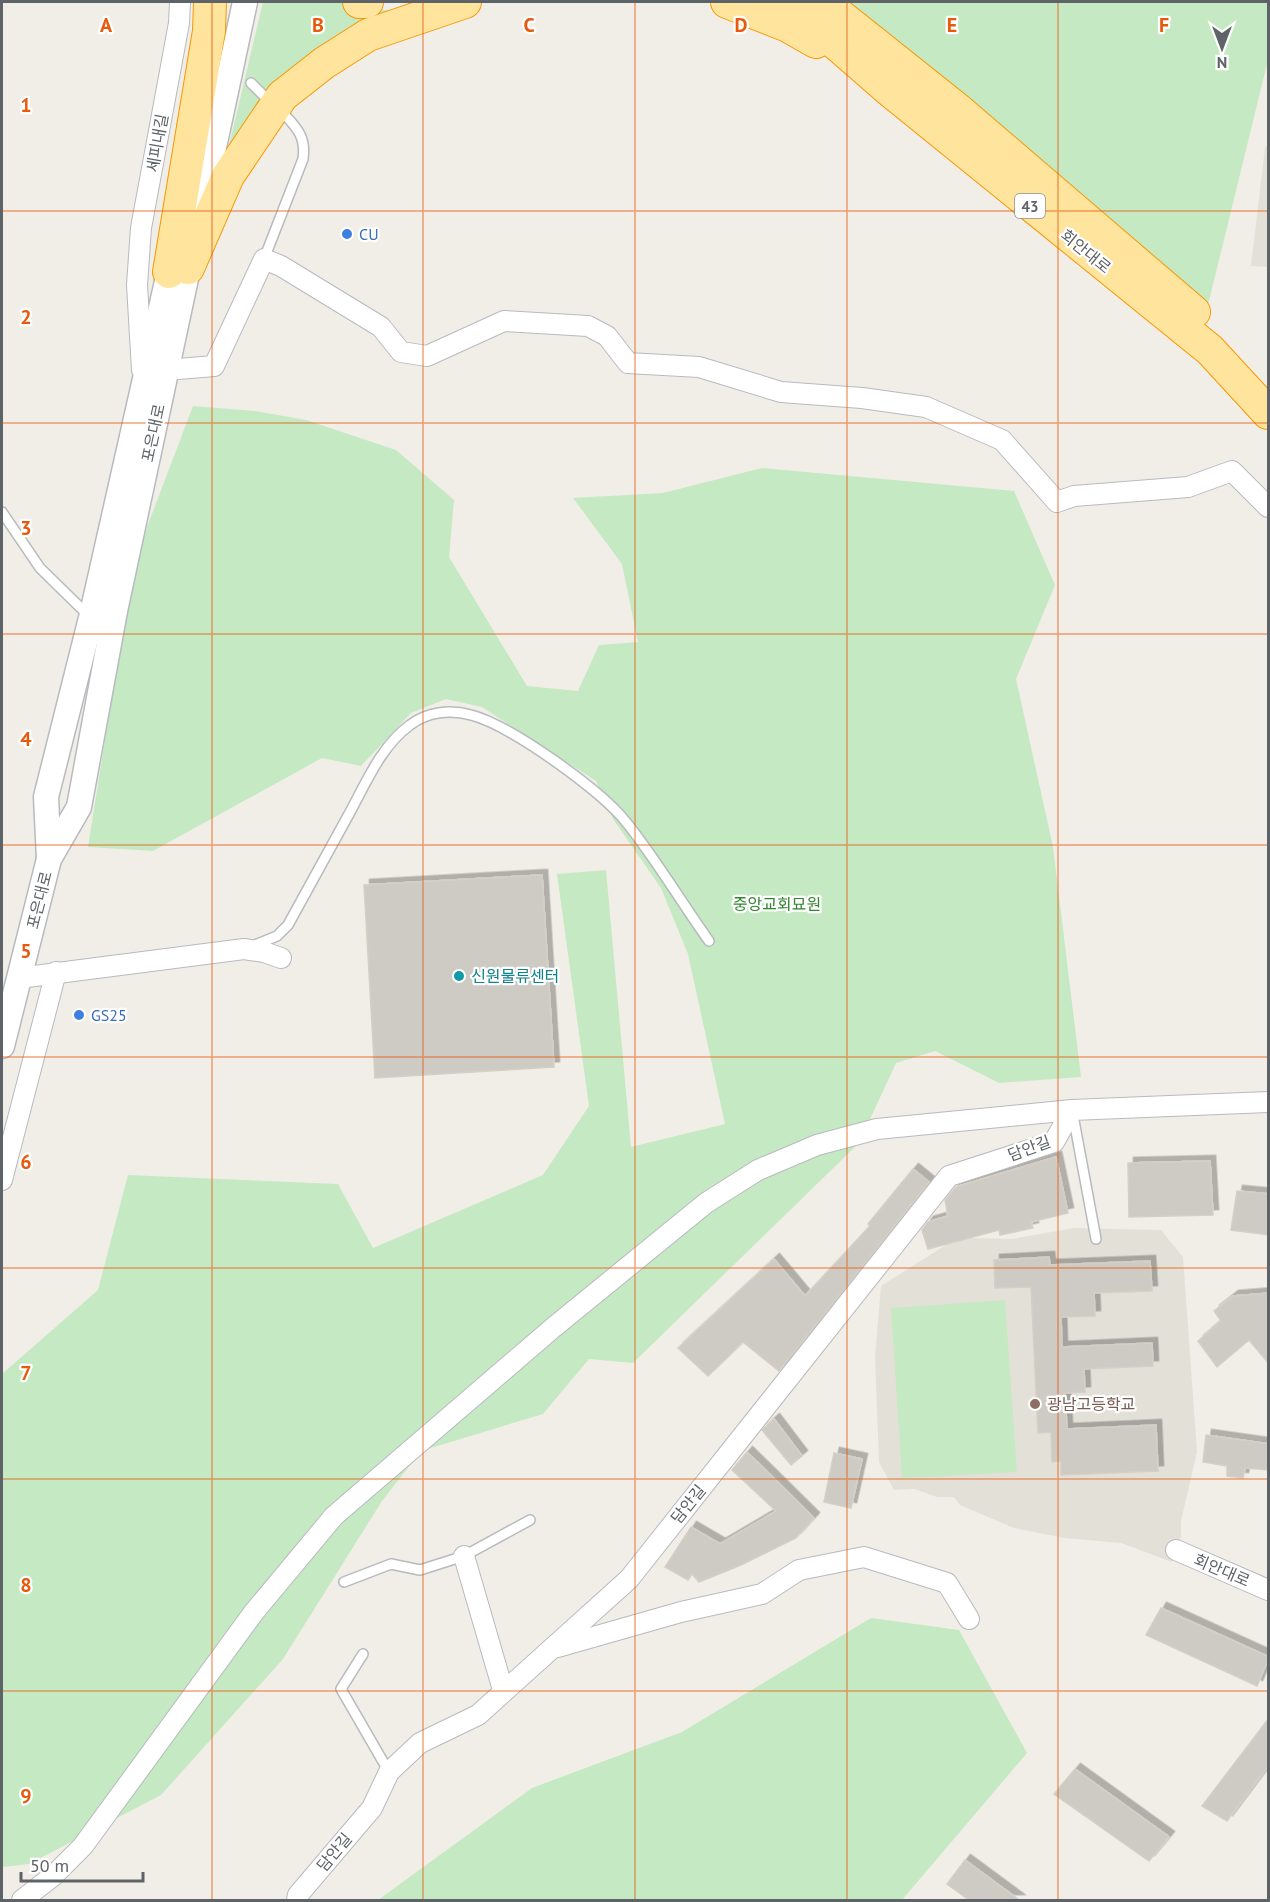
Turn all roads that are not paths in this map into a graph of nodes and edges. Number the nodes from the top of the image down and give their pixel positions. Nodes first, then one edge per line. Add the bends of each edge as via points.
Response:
1 (180, 2) edge
2 (210, 2) edge
3 (230, 2) edge
4 (245, 2) edge
5 (360, 2) edge
6 (367, 2) edge
7 (465, 2) edge
8 (727, 2) edge
9 (788, 2) edge
10 (823, 2) edge
11 (868, 71) junction
12 (251, 83) dead end
13 (267, 99) dead end
14 (285, 115) dead end
15 (264, 259) junction
16 (179, 270) junction
17 (166, 370) junction
18 (1269, 382) edge
19 (143, 386) junction
20 (1269, 413) edge
21 (1269, 507) edge
22 (2, 512) edge
23 (91, 618) junction
24 (49, 859) junction
25 (709, 941) dead end
26 (244, 949) junction
27 (281, 958) dead end
28 (56, 972) junction
29 (14, 979) junction
30 (2, 1046) edge
31 (1269, 1102) edge
32 (1072, 1110) junction
33 (2, 1179) edge
34 (1096, 1239) dead end
35 (530, 1520) dead end
36 (1176, 1550) dead end
37 (464, 1556) junction
38 (344, 1582) dead end
39 (1269, 1590) edge
40 (969, 1619) dead end
41 (553, 1649) junction
42 (363, 1654) dead end
43 (502, 1690) junction
44 (389, 1772) junction
45 (22, 1900) edge
46 (297, 1900) edge

1 - 19 street, 세피내길 via 183,26 141,228 137,285
2 - 16 highway
3 - 16 street, 포은대로
4 - 16 street, 포은대로
5 - 6 highway
7 - 16 highway via 368,35 282,96 228,176
8 - 11 highway via 788,26
9 - 11 highway, 회안대로 / 43
10 - 18 highway, 회안대로 / 43 via 1114,241
11 - 20 highway, 회안대로 / 43 via 1210,350
12 - 13 lane
14 - 15 lane via 301,133 305,146
15 - 17 street via 214,366
15 - 21 street via 381,327 401,352 427,356 504,321 588,326 607,336 628,363 699,367 781,392 926,407 1002,440 1057,502 1074,496 1188,487 1232,471
16 - 17 street, 포은대로
16 - 19 street, 포은대로
17 - 24 street, 포은대로 via 78,807
19 - 23 street, 포은대로
22 - 23 lane via 40,568
23 - 24 street, 포은대로 via 46,797
24 - 29 street, 포은대로
25 - 26 lane via 607,801 527,743 489,721 444,712 410,725 385,748 288,925 277,936
26 - 27 street
26 - 28 street
28 - 29 street
28 - 33 street
29 - 30 street, 포은대로
31 - 32 street
32 - 34 lane
32 - 41 street, 담안길 via 1054,1142 949,1176 629,1579
32 - 45 street via 877,1129 817,1145 758,1170 706,1203 334,1516 254,1612 83,1845
35 - 37 lane
36 - 39 street, 회안대로
37 - 38 lane via 420,1570 391,1564
37 - 43 street
40 - 41 street via 947,1583 864,1557 799,1570 762,1594 681,1612
41 - 43 street, 담안길
42 - 44 lane via 341,1689
43 - 44 street, 담안길 via 478,1715 420,1743
44 - 46 street, 담안길 via 372,1808

